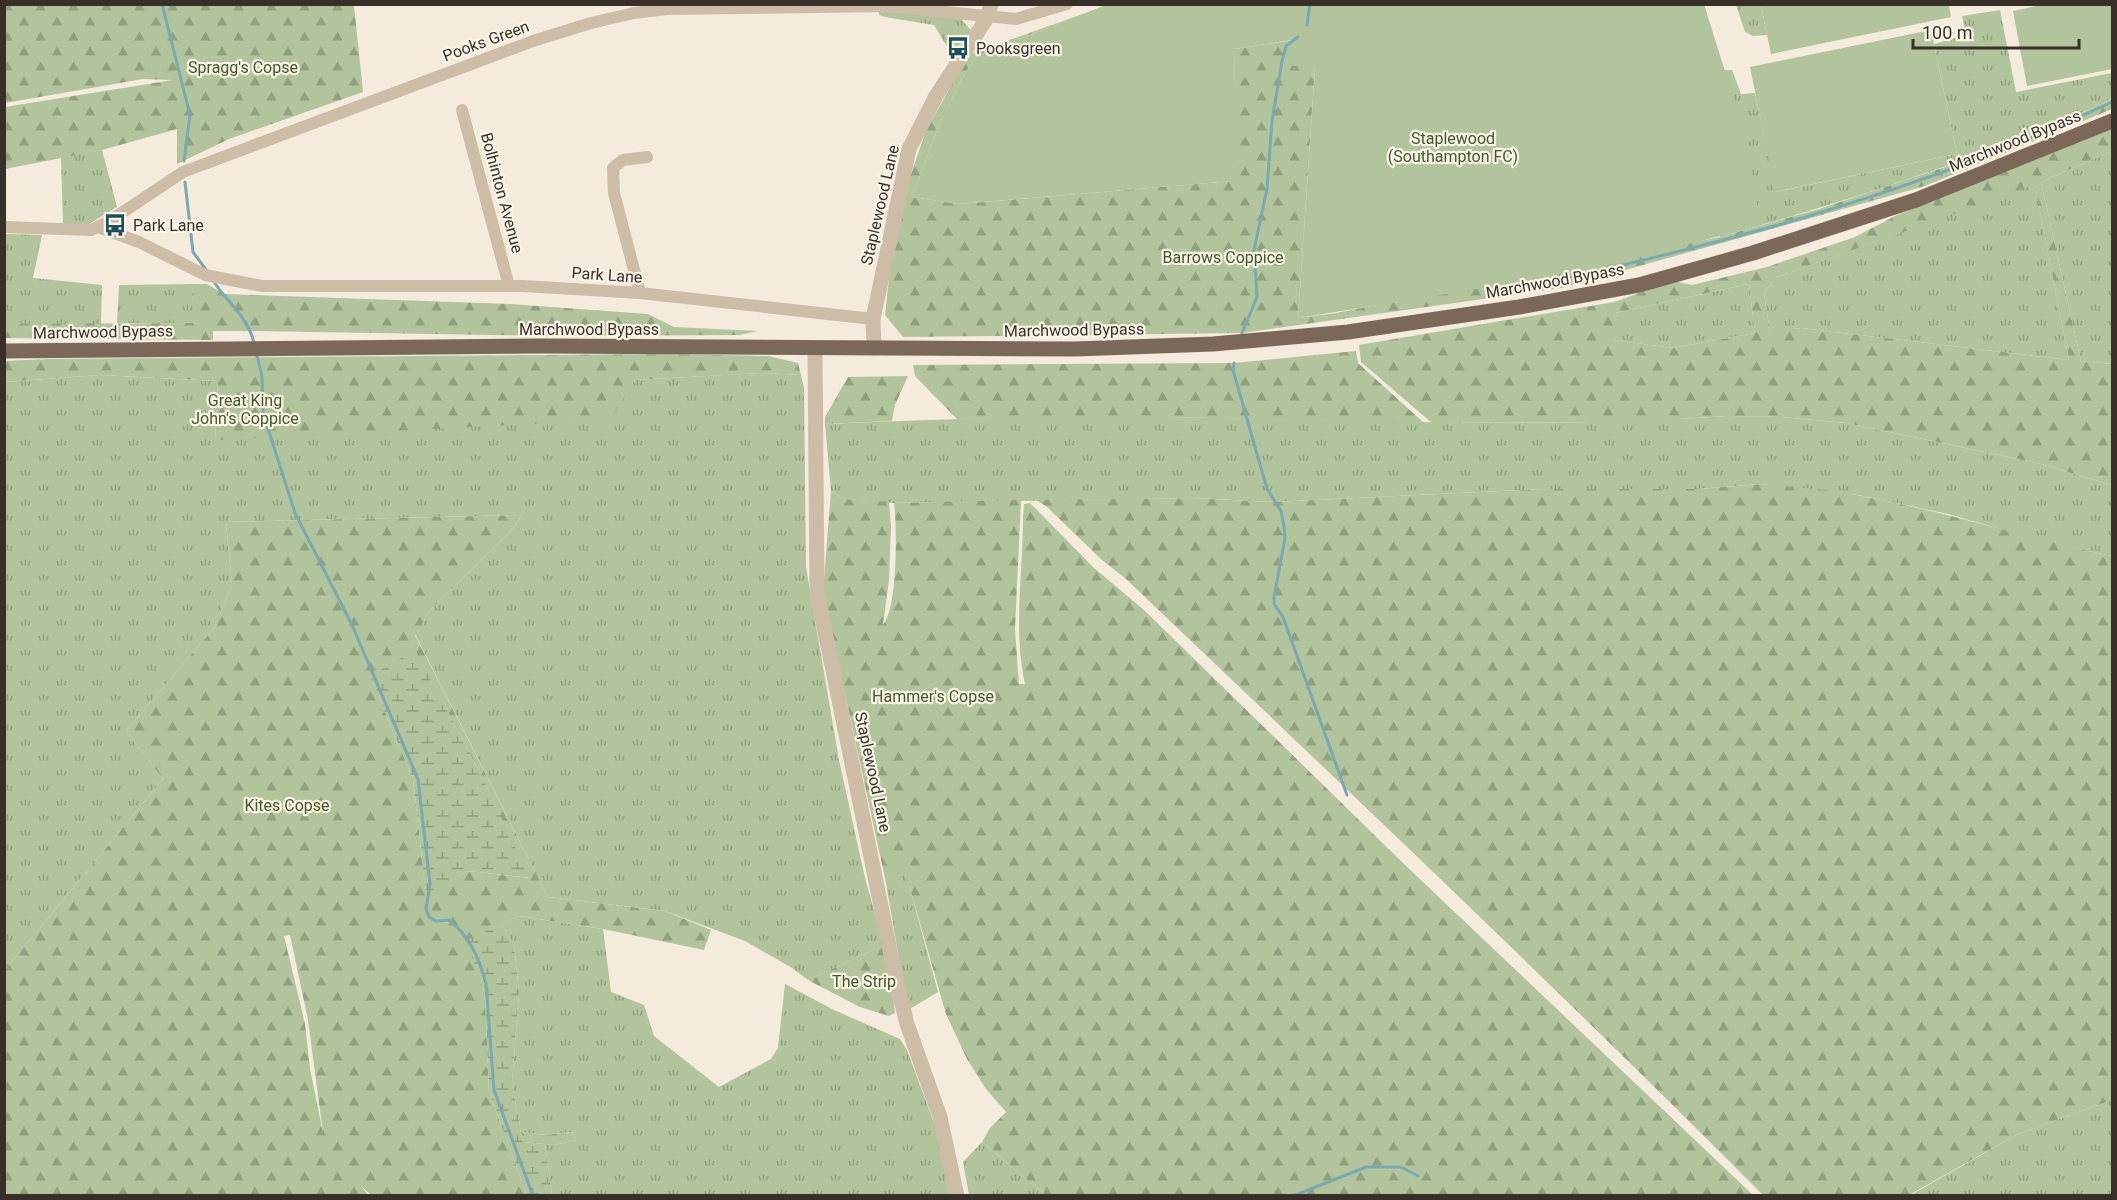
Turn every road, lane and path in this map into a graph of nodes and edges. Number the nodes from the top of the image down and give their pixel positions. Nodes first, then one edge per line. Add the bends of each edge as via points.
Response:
1 (1067, 4) edge
2 (989, 11) edge
3 (462, 110) dead end
4 (2112, 121) edge
5 (646, 157) dead end
6 (4, 227) edge
7 (98, 227) junction
8 (509, 286) junction
9 (640, 293) junction
10 (873, 319) junction
11 (815, 348) junction
12 (874, 348) junction
13 (4, 351) edge
14 (957, 1196) edge

1 - 2 street, Pooks Green via 1016,20
2 - 7 street, Pooks Green via 886,6 667,9 634,13 532,41 183,172
2 - 10 street, Staplewood Lane via 936,96 909,149
3 - 8 street, Bolhinton Avenue
4 - 12 main road, Marchwood Bypass via 1916,200 1753,254 1628,287 1348,332 1247,341 1075,350
5 - 9 street via 623,160 613,168 614,193
6 - 7 street via 82,231
7 - 8 street, Park Lane via 205,274 262,286
8 - 9 street, Park Lane
9 - 10 street, Park Lane
10 - 12 street, Staplewood Lane
11 - 12 main road, Marchwood Bypass
11 - 13 main road, Marchwood Bypass via 531,346
11 - 14 street, Staplewood Lane via 816,592 895,975 914,1045 940,1117

